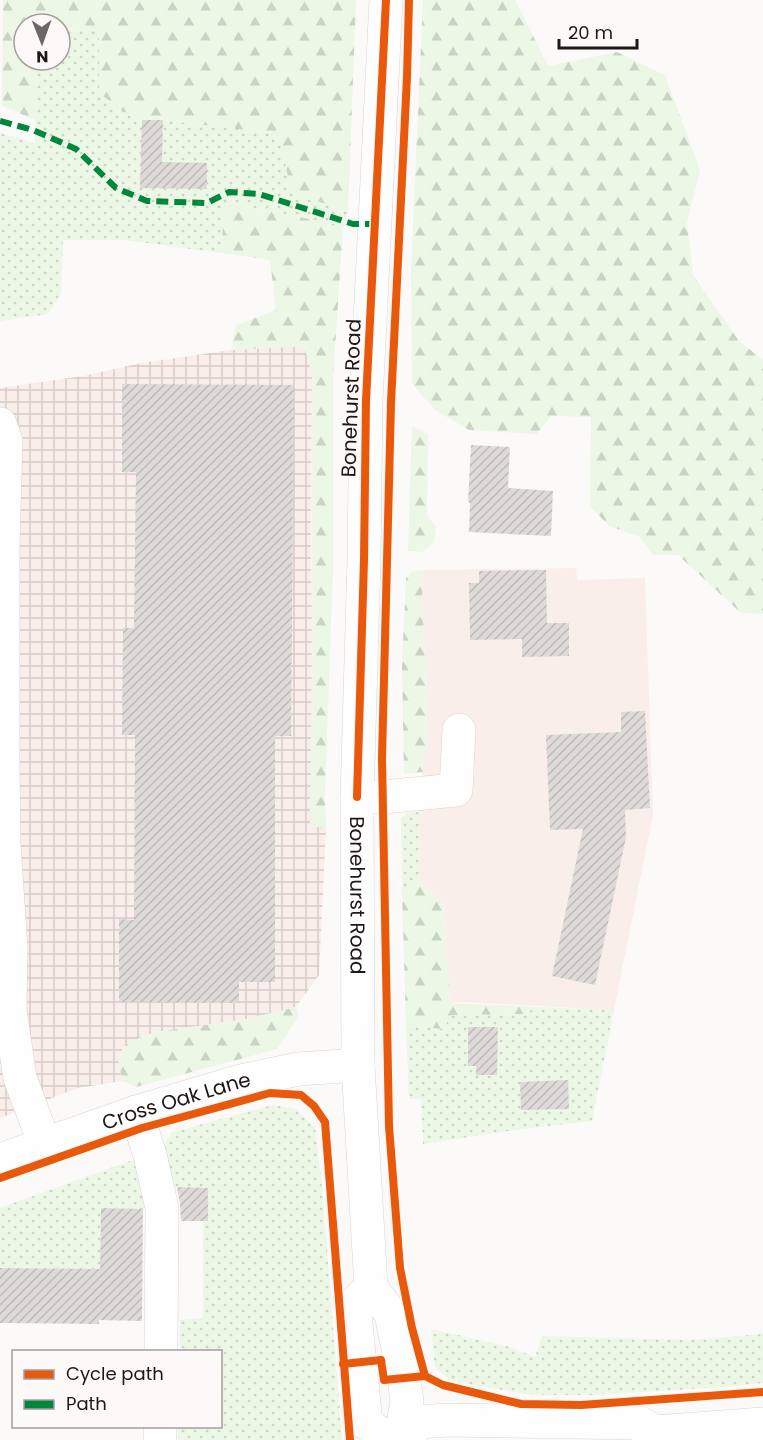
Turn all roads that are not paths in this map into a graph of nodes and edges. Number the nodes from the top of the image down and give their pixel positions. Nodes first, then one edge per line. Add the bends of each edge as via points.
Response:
1 (386, 0) edge
2 (0, 424) edge
3 (459, 730) dead end
4 (357, 797) junction
5 (358, 1065) junction
6 (136, 1112) junction
7 (45, 1145) junction
8 (0, 1161) edge
9 (371, 1287) junction
10 (161, 1350) edge
11 (763, 1424) edge
12 (652, 1436) edge
13 (388, 1440) edge
14 (400, 1440) edge
15 (405, 1440) edge

1 - 4 main road, Bonehurst Road via 366,401
2 - 7 main road via 6,441 3,769 10,1010 20,1078
3 - 4 main road via 456,790
4 - 5 main road, Bonehurst Road
5 - 6 main road, Cross Oak Lane via 298,1069
5 - 9 main road, Bonehurst Road
6 - 7 main road, Cross Oak Lane
6 - 10 main road via 162,1208
7 - 8 main road, Cross Oak Lane
9 - 13 main road via 354,1304 359,1362 366,1424
9 - 14 main road via 391,1314 404,1378 407,1402
11 - 12 main road
12 - 15 main road via 640,1423 447,1420 419,1422

